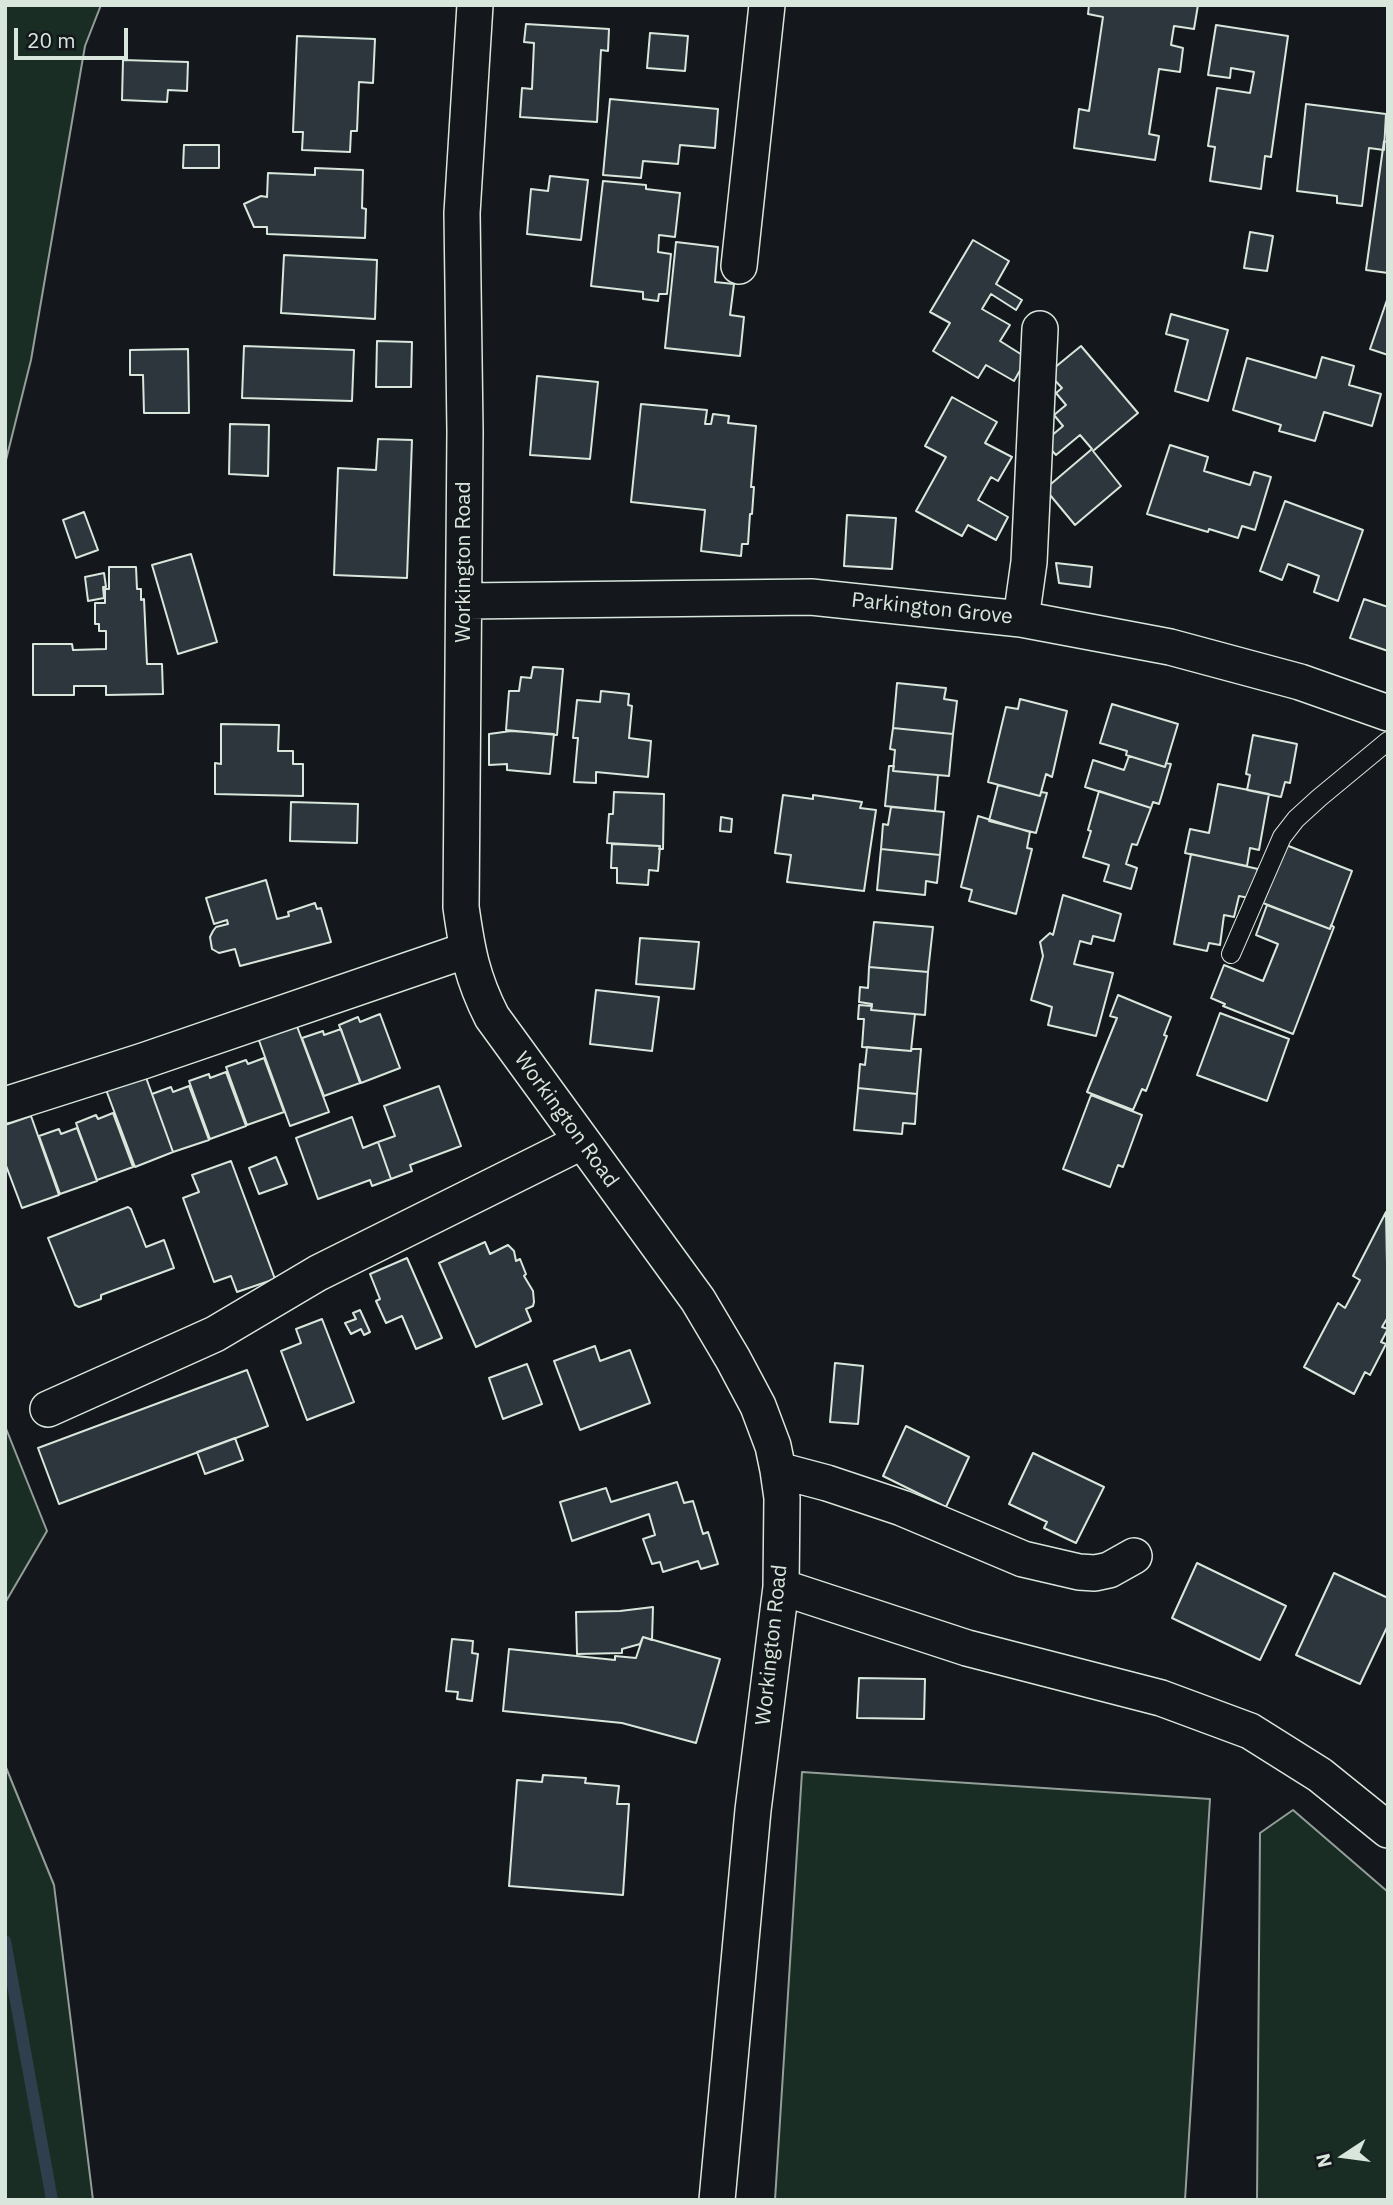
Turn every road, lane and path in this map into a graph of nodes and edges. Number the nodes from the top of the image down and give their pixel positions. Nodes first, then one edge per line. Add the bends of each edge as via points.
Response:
1 (475, 5) edge
2 (767, 5) edge
3 (739, 266) dead end
4 (1040, 328) dead end
5 (464, 601) junction
6 (1021, 619) junction
7 (1388, 713) edge
8 (1388, 741) edge
9 (467, 950) junction
10 (1231, 954) dead end
11 (5, 1105) edge
12 (581, 1142) junction
13 (48, 1409) dead end
14 (778, 1469) junction
15 (1134, 1556) dead end
16 (781, 1587) junction
17 (1388, 1830) edge
18 (717, 2200) edge

1 - 5 street, Workington Road via 462,213
2 - 3 street
4 - 6 street via 1029,562
5 - 6 street, Parkington Grove via 811,597
5 - 9 street, Workington Road via 461,907
6 - 7 street, Parkington Grove via 1182,650 1300,682
8 - 10 lane via 1319,798 1282,836
9 - 11 street
9 - 12 street, Workington Road via 476,985 492,1017
12 - 13 street via 318,1273 215,1334
12 - 14 street, Workington Road via 698,1300 758,1406
14 - 15 street via 902,1508 1023,1559 1096,1573
14 - 16 street, Workington Road
16 - 17 street via 967,1648 1161,1698 1250,1731 1320,1774
16 - 18 street, Workington Road via 753,1810

